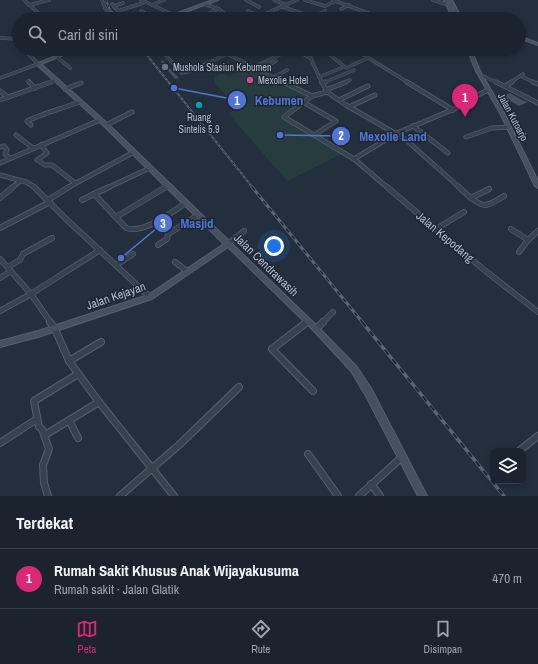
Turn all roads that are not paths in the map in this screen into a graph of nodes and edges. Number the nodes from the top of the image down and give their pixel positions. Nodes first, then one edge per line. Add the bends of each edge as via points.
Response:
1 (24, 0) edge
2 (49, 0) edge
3 (102, 0) edge
4 (164, 0) edge
5 (216, 0) edge
6 (246, 0) edge
7 (273, 0) edge
8 (297, 0) edge
9 (305, 0) edge
10 (334, 0) edge
11 (433, 0) edge
12 (446, 0) edge
13 (450, 0) edge
14 (144, 1) edge
15 (123, 3) dead end
16 (204, 4) junction
17 (29, 5) junction
18 (152, 5) junction
19 (287, 5) junction
20 (348, 5) junction
21 (449, 6) junction
22 (454, 6) junction
23 (259, 7) dead end
24 (283, 7) junction
25 (218, 9) junction
26 (341, 9) dead end
27 (118, 11) joint
28 (37, 12) edge
29 (108, 12) edge
30 (167, 12) edge
31 (182, 12) edge
32 (212, 12) edge
33 (222, 12) edge
34 (272, 12) edge
35 (298, 12) edge
36 (366, 12) edge
37 (453, 12) edge
38 (456, 12) edge
39 (0, 38) edge
40 (12, 38) edge
41 (526, 40) edge
42 (538, 44) edge
43 (31, 56) edge
44 (166, 56) edge
45 (223, 56) edge
46 (231, 56) edge
47 (278, 56) edge
48 (330, 56) edge
49 (365, 56) edge
50 (472, 56) edge
51 (475, 56) edge
52 (56, 57) joint
53 (308, 57) edge
54 (368, 58) junction
55 (276, 61) dead end
56 (38, 64) junction
57 (254, 67) junction
58 (344, 67) junction
59 (70, 68) dead end
60 (259, 70) junction
61 (287, 70) dead end
62 (354, 70) dead end
63 (482, 76) junction
64 (274, 77) junction
65 (319, 77) junction
66 (0, 78) edge
67 (55, 80) junction
68 (350, 80) dead end
69 (28, 82) dead end
70 (322, 82) junction
71 (81, 83) dead end
72 (538, 84) edge
73 (368, 86) dead end
74 (505, 86) junction
75 (34, 88) junction
76 (65, 89) junction
77 (488, 90) junction
78 (0, 91) edge
79 (327, 91) junction
80 (375, 95) dead end
81 (312, 96) junction
82 (8, 97) junction
83 (0, 100) edge
84 (339, 100) junction
85 (79, 102) junction
86 (303, 102) junction
87 (538, 103) edge
88 (349, 107) junction
89 (452, 110) junction
90 (132, 112) dead end
91 (336, 121) junction
92 (103, 122) junction
93 (340, 123) dead end
94 (32, 125) dead end
95 (413, 126) junction
96 (509, 127) junction
97 (397, 133) junction
98 (16, 135) dead end
99 (314, 135) junction
100 (466, 137) dead end
101 (41, 145) junction
102 (0, 147) edge
103 (33, 148) junction
104 (134, 152) junction
105 (448, 153) dead end
106 (10, 158) junction
107 (354, 159) junction
108 (0, 163) edge
109 (150, 168) junction
110 (0, 175) edge
111 (20, 180) junction
112 (75, 183) junction
113 (168, 186) junction
114 (538, 186) edge
115 (489, 189) dead end
116 (94, 194) junction
117 (504, 196) dead end
118 (0, 198) edge
119 (471, 198) junction
120 (82, 200) dead end
121 (49, 201) junction
122 (186, 203) junction
123 (464, 212) dead end
124 (198, 215) junction
125 (116, 217) junction
126 (0, 228) edge
127 (436, 229) junction
128 (512, 229) dead end
129 (538, 231) edge
130 (244, 232) dead end
131 (52, 238) dead end
132 (528, 240) junction
133 (228, 244) junction
134 (158, 245) dead end
135 (100, 250) junction
136 (519, 252) dead end
137 (133, 254) dead end
138 (0, 259) edge
139 (175, 262) dead end
140 (116, 266) junction
141 (10, 269) junction
142 (188, 272) junction
143 (0, 278) edge
144 (31, 294) junction
145 (150, 297) junction
146 (0, 311) edge
147 (333, 312) dead end
148 (538, 312) edge
149 (308, 321) junction
150 (55, 329) junction
151 (316, 329) junction
152 (101, 342) dead end
153 (0, 344) edge
154 (70, 361) junction
155 (78, 374) junction
156 (239, 387) dead end
157 (313, 391) dead end
158 (98, 402) junction
159 (37, 419) junction
160 (69, 420) junction
161 (45, 435) junction
162 (538, 436) edge
163 (78, 438) dead end
164 (0, 443) edge
165 (523, 448) edge
166 (308, 454) dead end
167 (402, 457) junction
168 (153, 468) junction
169 (371, 484) junction
170 (48, 496) edge
171 (120, 496) edge
172 (174, 496) edge
173 (338, 496) edge
174 (359, 496) edge
175 (380, 496) edge
176 (423, 496) edge

1 - 17 street
2 - 17 street
3 - 29 street
4 - 18 street
5 - 16 main road
6 - 23 street
7 - 19 street
8 - 19 street
9 - 10 street via 325,6
10 - 20 street
11 - 21 street
12 - 21 main road
13 - 22 main road
14 - 18 street
14 - 27 street
15 - 27 street via 113,5
16 - 25 street
16 - 31 main road
17 - 28 street
18 - 30 street
19 - 24 street
20 - 26 street
20 - 36 street
21 - 22 street
21 - 37 main road
22 - 38 main road
24 - 34 street
24 - 35 street
25 - 32 street
25 - 33 street
39 - 40 street
41 - 42 main road
43 - 56 street
44 - 45 street via 182,73
46 - 57 street
47 - 57 street
48 - 58 street
49 - 54 street
50 - 63 main road
51 - 63 main road
52 - 56 main road
52 - 59 street
53 - 65 street
54 - 58 street
54 - 89 street
55 - 60 street
56 - 66 street
56 - 67 main road, Jalan Cendrawasih
57 - 60 street
58 - 65 street
60 - 64 street
61 - 64 street
62 - 70 street
63 - 74 street
63 - 77 main road, Jalan Kutoarjo
64 - 81 street
65 - 70 street
67 - 75 street
67 - 76 main road, Jalan Cendrawasih
68 - 79 street
69 - 75 street
70 - 79 street
71 - 76 street
72 - 74 street via 522,75
73 - 84 street
74 - 87 street
75 - 82 street
76 - 85 main road, Jalan Cendrawasih
77 - 89 street
77 - 96 main road, Jalan Kutoarjo
78 - 82 street
79 - 81 street
79 - 84 street
80 - 88 street
81 - 86 street
82 - 83 street
84 - 88 street
85 - 92 main road, Jalan Cendrawasih
85 - 94 street via 30,119 27,122
86 - 91 street
86 - 99 street, Jalan Kepodang via 284,117
88 - 97 street
89 - 95 street
90 - 92 street
91 - 93 street
91 - 99 street
92 - 101 street
92 - 104 main road, Jalan Cendrawasih
95 - 97 street
95 - 105 street
96 - 100 street via 492,128
96 - 114 main road, Jalan Kutoarjo
97 - 107 street
97 - 119 street
98 - 103 street
99 - 107 street, Jalan Kepodang
101 - 103 street
101 - 112 street via 47,153 37,160 44,165 52,165
102 - 106 street via 4,146
103 - 106 street
104 - 109 main road, Jalan Cendrawasih
104 - 112 street
106 - 108 street
107 - 127 street, Jalan Kepodang
109 - 113 main road, Jalan Cendrawasih
109 - 116 street
110 - 111 street
111 - 118 street
111 - 121 street via 36,188
112 - 121 street
113 - 122 main road, Jalan Cendrawasih
113 - 125 street
115 - 119 street
116 - 120 street
116 - 125 street
117 - 119 street via 487,206
121 - 126 street
121 - 135 street
122 - 124 main road, Jalan Cendrawasih
122 - 125 street via 147,227 141,226 133,230 126,228
123 - 127 street
124 - 133 main road, Jalan Cendrawasih
124 - 134 street via 168,234 167,239
127 - 148 street, Jalan Kepodang
128 - 132 street
129 - 132 street
130 - 133 street
131 - 141 street via 23,254
132 - 136 street
133 - 142 main road, Jalan Kejayan
133 - 149 main road, Jalan Cendrawasih
135 - 140 street
135 - 144 street
137 - 140 street
138 - 141 street
139 - 142 street
140 - 145 street
141 - 143 street
141 - 144 street
142 - 145 main road, Jalan Kejayan
144 - 146 street
144 - 150 street
145 - 150 main road, Jalan Kejayan
147 - 151 street
149 - 151 main road, Jalan Cendrawasih
149 - 157 street via 272,349
150 - 153 main road, Jalan Kejayan
150 - 154 street
151 - 167 main road, Jalan Cendrawasih via 354,369
152 - 154 street
154 - 155 street
155 - 158 street
155 - 159 street via 34,400
156 - 168 street
158 - 160 street
158 - 168 street
159 - 161 street
159 - 164 street
160 - 161 street
160 - 163 street
161 - 170 street via 49,449 43,465
162 - 165 street
166 - 173 street
167 - 169 street
167 - 176 main road, Jalan Cendrawasih
168 - 171 street
168 - 172 street
169 - 174 street
169 - 175 street

